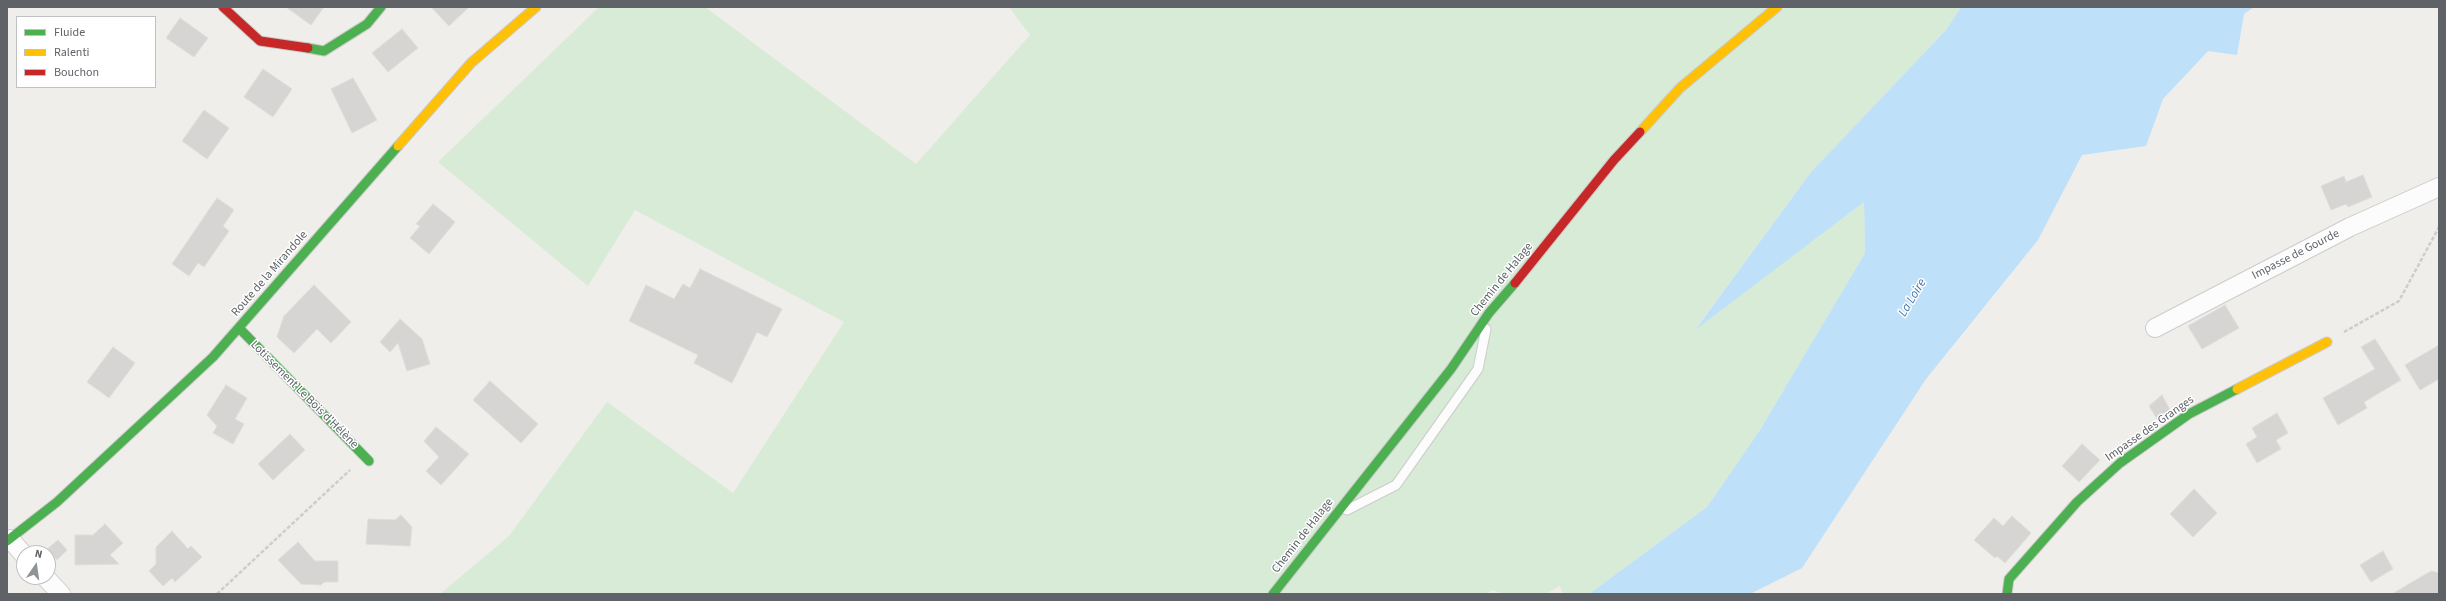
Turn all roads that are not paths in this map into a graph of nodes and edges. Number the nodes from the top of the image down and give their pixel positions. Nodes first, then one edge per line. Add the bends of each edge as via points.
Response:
1 (223, 7) edge
2 (381, 7) edge
3 (536, 7) edge
4 (1777, 7) edge
5 (2439, 187) edge
6 (1489, 313) junction
7 (239, 328) junction
8 (2155, 328) dead end
9 (2327, 342) road end
10 (367, 458) road end
11 (1333, 517) junction
12 (8, 540) edge
13 (16, 548) edge
14 (52, 585) edge
15 (60, 594) edge
16 (1272, 594) edge
17 (2006, 594) edge

1 - 2 street via 260,41 324,51 367,24
3 - 7 street, Route de la Mirandole via 471,63
4 - 6 street, Chemin de Halage via 1680,88 1614,160
5 - 8 street, Impasse de Gourde via 2350,227
6 - 11 street, Chemin de Halage via 1451,369
6 - 11 lane via 1478,369 1396,485
7 - 10 street, Lotissement Le Bois d'Hélène
7 - 12 street, Route de la Mirandole via 213,357 62,497
9 - 17 street, Impasse des Granges via 2189,414 2120,463 2077,502 2009,579
11 - 16 street, Chemin de Halage
12 - 13 street
14 - 15 street

